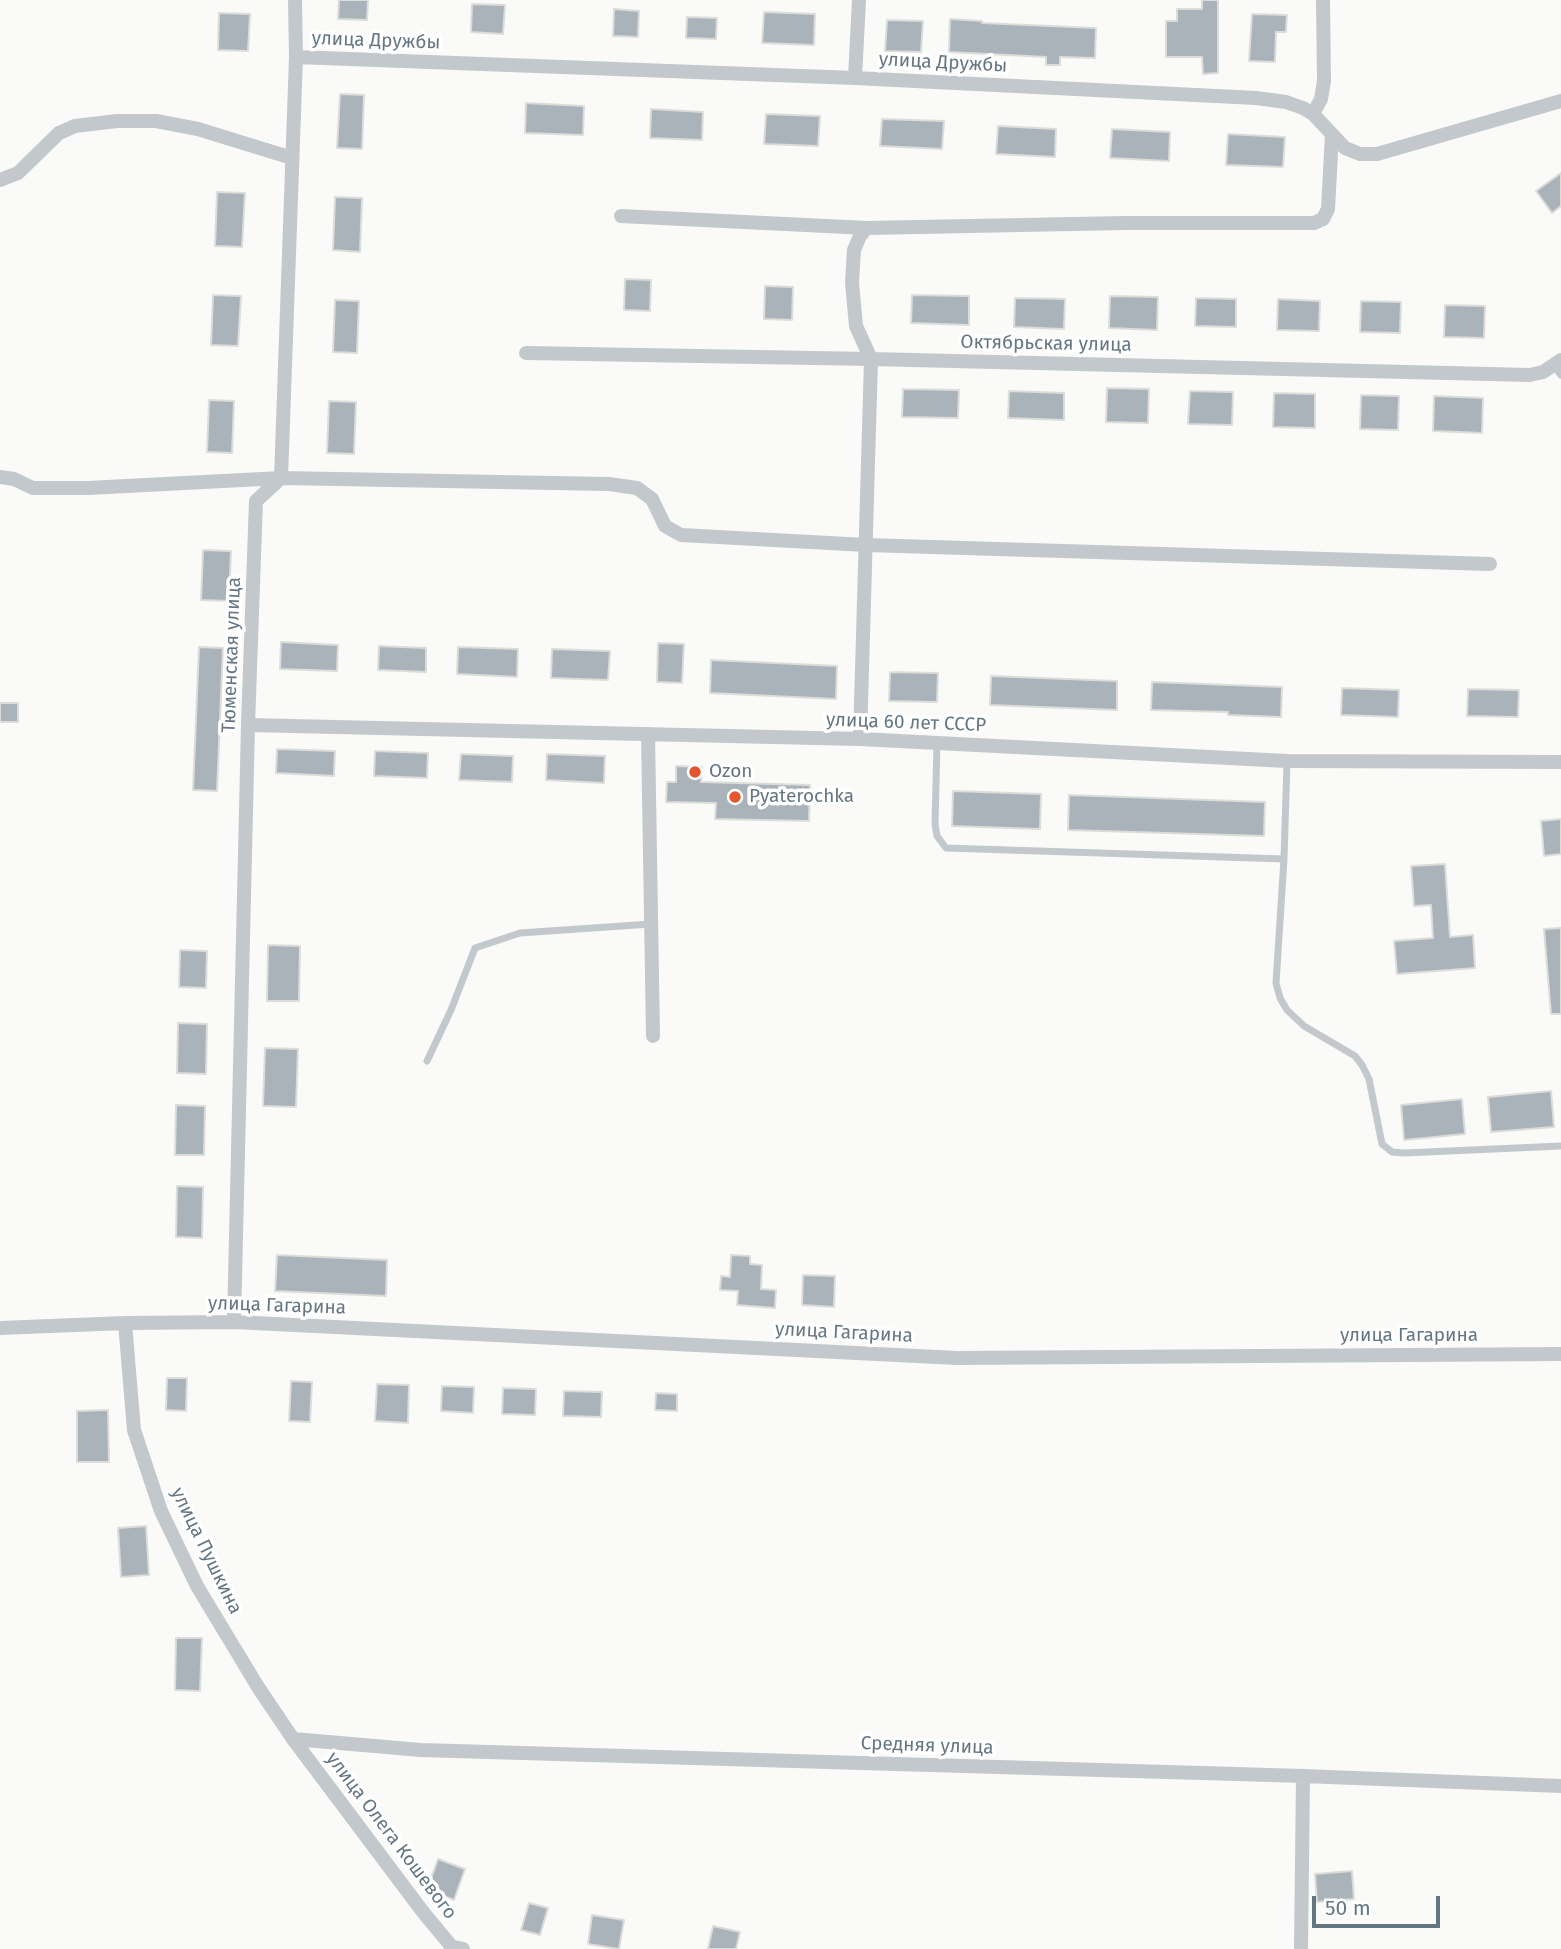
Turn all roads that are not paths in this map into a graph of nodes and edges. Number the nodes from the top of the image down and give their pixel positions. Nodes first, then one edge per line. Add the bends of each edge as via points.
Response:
1 (295, 0) edge
2 (859, 0) edge
3 (1323, 0) edge
4 (296, 57) junction
5 (855, 78) junction
6 (1561, 101) edge
7 (1314, 114) junction
8 (1332, 134) junction
9 (292, 158) junction
10 (0, 180) edge
11 (621, 216) dead end
12 (867, 228) junction
13 (526, 353) dead end
14 (871, 359) junction
15 (1559, 367) edge
16 (0, 477) edge
17 (281, 478) junction
18 (866, 545) junction
19 (1490, 564) dead end
20 (248, 725) junction
21 (648, 734) junction
22 (860, 739) junction
23 (937, 743) junction
24 (1287, 761) junction
25 (1561, 762) edge
26 (1284, 859) junction
27 (651, 924) junction
28 (653, 1036) dead end
29 (427, 1061) dead end
30 (1561, 1146) edge
31 (234, 1322) junction
32 (125, 1323) junction
33 (0, 1328) edge
34 (1561, 1354) edge
35 (293, 1739) junction
36 (1303, 1776) junction
37 (1561, 1786) edge
38 (455, 1948) edge
39 (1301, 1949) edge

1 - 4 street
2 - 5 street
3 - 7 street via 1324,81
4 - 5 street, улица Дружбы
4 - 9 street
5 - 7 street, улица Дружбы via 1256,98 1286,102
6 - 8 street, улица Дружбы via 1377,153 1360,154 1345,148
7 - 8 street, улица Дружбы
8 - 12 street via 1328,209 1314,223
9 - 10 street via 156,121 117,121 75,126 59,134 19,173
9 - 17 street
11 - 12 street
12 - 14 street via 854,250 852,283 856,326
13 - 14 street, Октябрьская улица
14 - 15 street, Октябрьская улица via 1530,375
14 - 18 street
16 - 17 street via 33,488
17 - 18 street via 609,484 637,488 652,499 665,526 681,535
17 - 20 street, Тюменская улица via 256,501
18 - 19 street
18 - 22 street
20 - 21 street, улица 60 лет СССР
20 - 31 street, Тюменская улица
21 - 22 street, улица 60 лет СССР
21 - 27 street
22 - 23 street, улица 60 лет СССР
23 - 24 street, улица 60 лет СССР
23 - 26 lane via 935,824 946,848
24 - 25 street, улица 60 лет СССР
24 - 26 lane
26 - 30 lane via 1276,983 1280,998 1304,1026 1355,1056 1362,1065 1382,1144 1392,1152 1404,1153
27 - 28 street
27 - 29 lane via 520,933 475,948
31 - 32 street, улица Гагарина
31 - 34 street, улица Гагарина via 957,1358
32 - 33 street, улица Гагарина
32 - 35 street, улица Пушкина via 134,1430 162,1511 197,1586
35 - 36 street, Средняя улица via 435,1750
35 - 38 street, улица Олега Кошевого
36 - 37 street, Средняя улица
36 - 39 street

